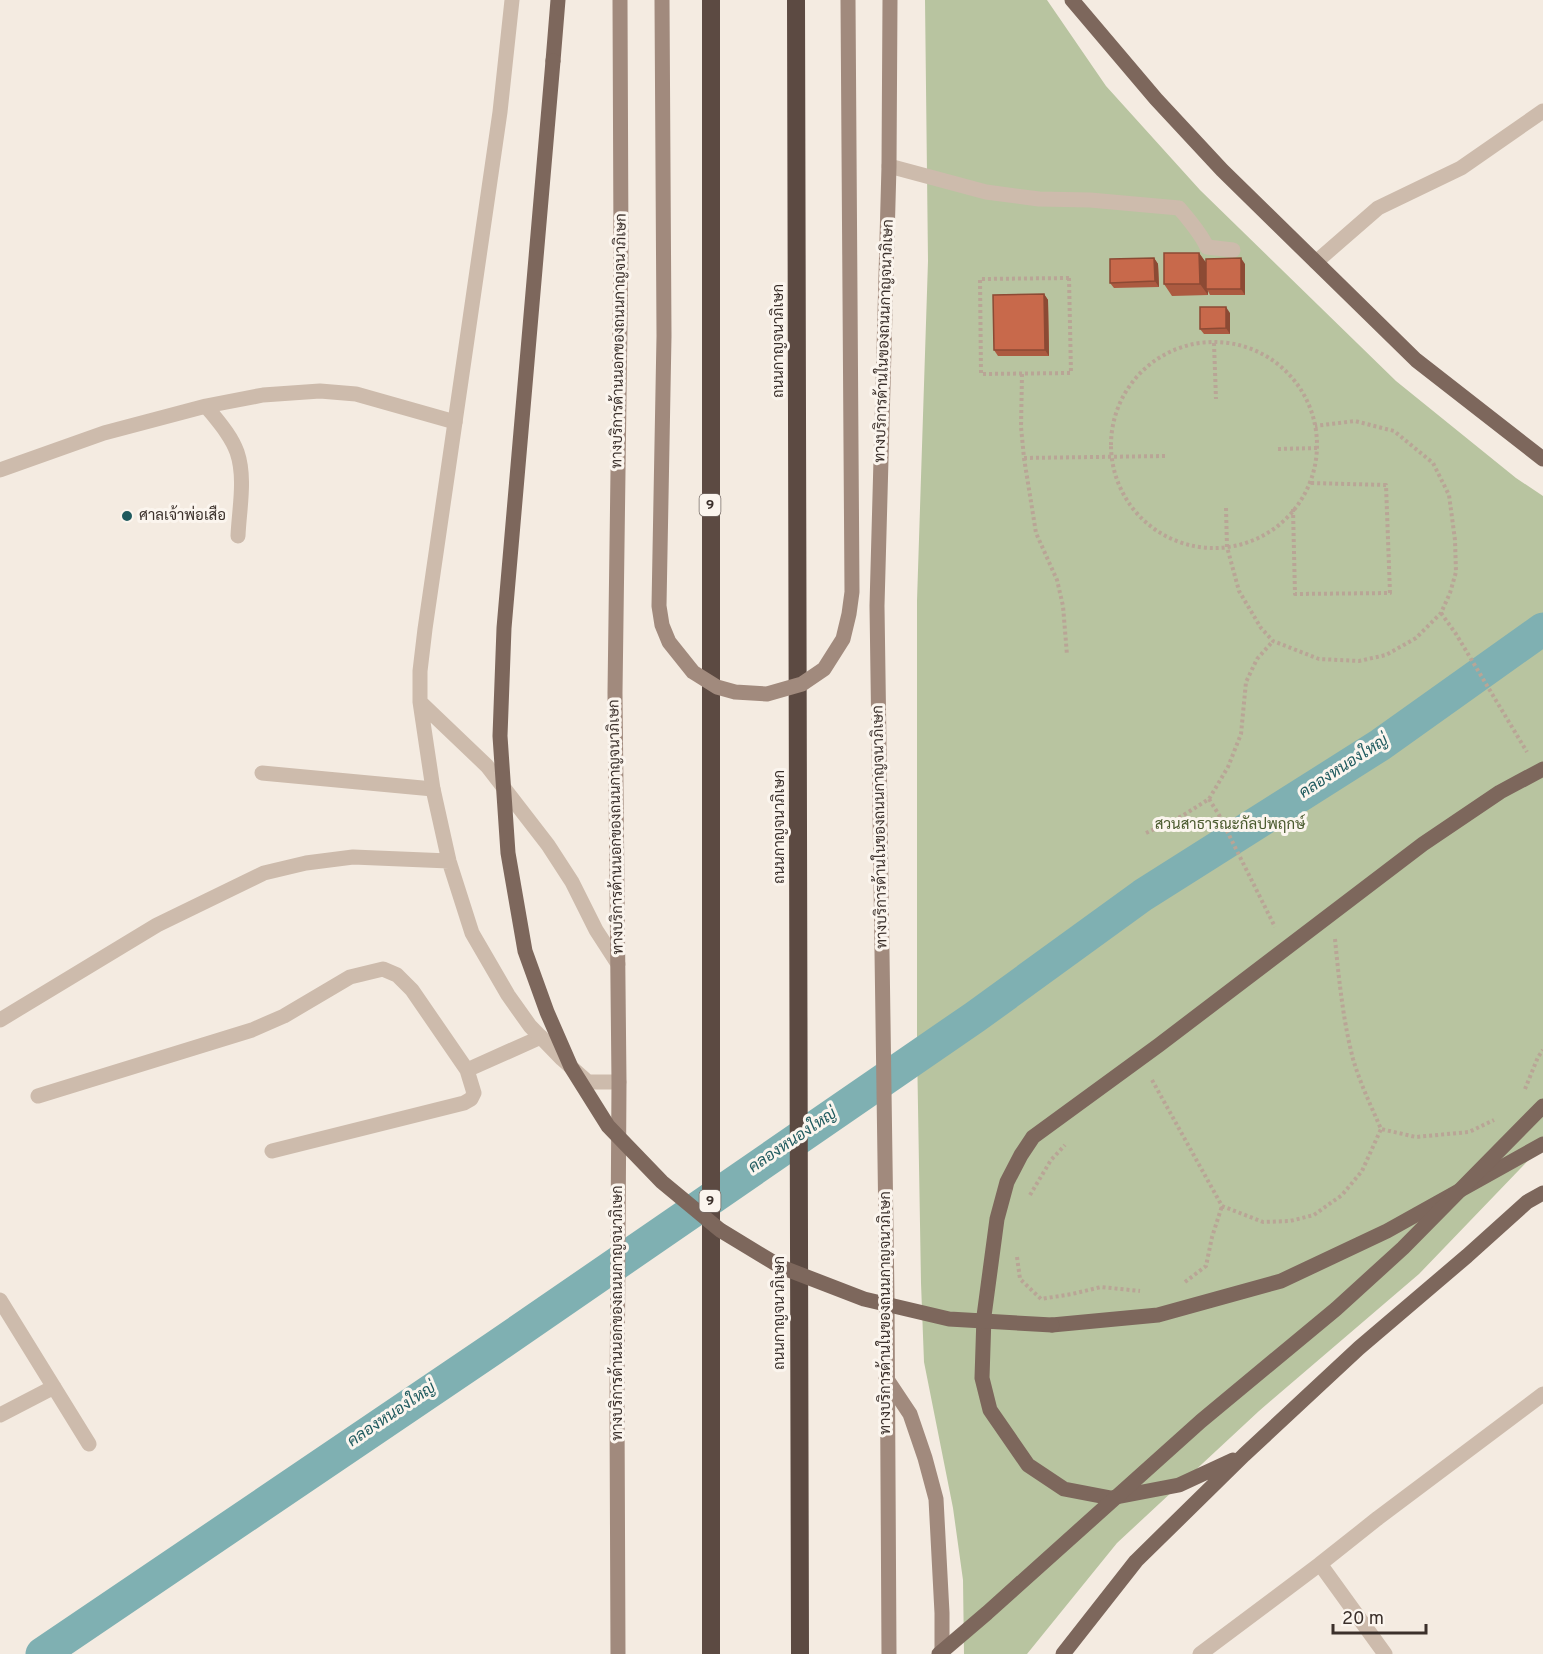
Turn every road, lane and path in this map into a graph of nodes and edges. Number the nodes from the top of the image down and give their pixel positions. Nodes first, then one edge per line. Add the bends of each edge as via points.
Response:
1 (512, 0) edge
2 (558, 0) edge
3 (620, 0) edge
4 (662, 0) edge
5 (711, 0) edge
6 (796, 0) edge
7 (848, 0) edge
8 (890, 0) edge
9 (1072, 0) edge
10 (1543, 111) edge
11 (889, 166) junction
12 (1233, 250) dead end
13 (1316, 262) junction
14 (1214, 343) junction
15 (1022, 374) junction
16 (1216, 399) dead end
17 (206, 406) junction
18 (455, 422) junction
19 (1315, 426) junction
20 (1317, 448) junction
21 (1278, 449) dead end
22 (1167, 456) dead end
23 (1024, 458) junction
24 (1112, 458) junction
25 (1543, 459) edge
26 (0, 470) edge
27 (1310, 483) junction
28 (1226, 508) dead end
29 (1293, 509) junction
30 (238, 536) dead end
31 (1227, 547) junction
32 (1441, 613) junction
33 (1273, 641) junction
34 (1067, 655) dead end
35 (420, 702) junction
36 (1537, 764) edge
37 (262, 773) dead end
38 (433, 789) junction
39 (1209, 799) junction
40 (1146, 833) dead end
41 (449, 861) junction
42 (1276, 929) dead end
43 (1326, 943) dead end
44 (618, 964) junction
45 (0, 1020) edge
46 (541, 1037) junction
47 (1543, 1050) edge
48 (467, 1070) junction
49 (1160, 1072) dead end
50 (619, 1082) junction
51 (38, 1096) dead end
52 (1518, 1097) dead end
53 (1543, 1106) edge
54 (1495, 1119) dead end
55 (1381, 1129) junction
56 (1066, 1144) dead end
57 (1543, 1144) edge
58 (272, 1151) dead end
59 (1543, 1193) edge
60 (1028, 1199) dead end
61 (1222, 1206) junction
62 (1016, 1246) dead end
63 (1182, 1284) dead end
64 (1150, 1293) dead end
65 (0, 1299) edge
66 (886, 1378) junction
67 (54, 1387) junction
68 (1543, 1394) edge
69 (0, 1415) edge
70 (89, 1444) dead end
71 (1244, 1455) junction
72 (1320, 1564) junction
73 (618, 1654) edge
74 (711, 1654) edge
75 (800, 1654) edge
76 (889, 1654) edge
77 (940, 1654) edge
78 (1063, 1654) edge
79 (1200, 1654) edge
80 (1385, 1654) edge

1 - 18 street via 500,112
2 - 57 main road, bridge via 504,628 500,736 508,853 525,951 572,1067 608,1126 662,1182 720,1230 780,1267 864,1299 949,1319 1052,1325 1158,1315 1281,1281 1387,1231
3 - 44 main road, ทางบริการด้านนอกของถนนกาญจนาภิเษก via 615,693
4 - 7 main road, bridge via 664,336 659,606 669,642 693,672 717,687 767,694 802,684 825,669 843,639 849,614 852,580
5 - 74 highway, 9
6 - 75 highway, ถนนกาญจนาภิเษก
8 - 11 main road, ทางบริการด้านในของถนนกาญจนาภิเษก
9 - 13 main road via 1207,154
10 - 13 street via 1461,168 1378,208
11 - 12 street via 986,192 1179,208 1207,247
11 - 66 main road, ทางบริการด้านในของถนนกาญจนาภิเษก via 878,606
13 - 25 main road via 1416,360
14 - 16 path
14 - 19 path via 1242,345 1287,371 1314,413
14 - 24 path via 1195,342 1163,354 1127,386 1115,411
15 - 15 path via 981,374 980,279 1069,278 1071,373
15 - 23 path
17 - 18 street via 263,395 320,391 356,394
17 - 26 street via 104,433
17 - 30 street via 237,452 242,475
18 - 35 street via 422,650
19 - 20 path
19 - 32 path via 1355,421 1394,431 1433,463 1449,495 1455,540 1456,572
20 - 21 path
20 - 27 path
22 - 24 path
23 - 24 path
23 - 34 path via 1036,533 1063,606
24 - 31 path via 1122,495 1147,525 1192,547
27 - 29 path
27 - 29 path via 1386,485 1390,593 1295,594
28 - 31 path
29 - 31 path via 1276,528 1241,545
31 - 33 path via 1239,591
32 - 33 path via 1416,638 1386,655 1359,661 1318,659
32 - 36 path
33 - 39 path via 1257,659 1246,682 1241,734
35 - 38 street
35 - 44 street via 487,766 548,845
36 - 71 main road, bridge via 1423,844 1033,1137 1007,1182 997,1219 984,1316 982,1378 990,1410 1028,1465 1064,1489 1111,1498 1179,1485
37 - 38 street
38 - 41 street
39 - 40 path
39 - 42 path
41 - 45 street via 353,857 306,862 264,873 157,925
41 - 46 street via 472,933 508,995
43 - 55 path via 1335,939 1342,1009 1354,1061
44 - 50 main road, ทางบริการด้านนอกของถนนกาญจนาภิเษก
46 - 48 street
46 - 50 street via 588,1082
47 - 52 path
48 - 51 street via 412,990 397,975 383,969 350,977 285,1016 252,1030
48 - 58 street via 474,1093 464,1103
49 - 61 path via 1152,1079
50 - 73 main road, ทางบริการด้านนอกของถนนกาญจนาภิเษก
53 - 77 main road, bridge via 1403,1248 1201,1421
54 - 55 path via 1469,1132 1416,1137
55 - 61 path via 1362,1171 1342,1195 1314,1215 1263,1222
56 - 60 path via 1051,1160
59 - 71 main road via 1527,1202 1359,1348
61 - 63 path via 1206,1266
62 - 64 path via 1020,1279 1041,1299 1101,1287
65 - 67 street
66 - 76 main road, ทางบริการด้านในของถนนกาญจนาภิเษก
66 - 77 main road via 910,1414 936,1500 942,1613
67 - 69 street
67 - 70 street
68 - 72 street
71 - 78 main road via 1136,1561
72 - 79 street
72 - 80 street

